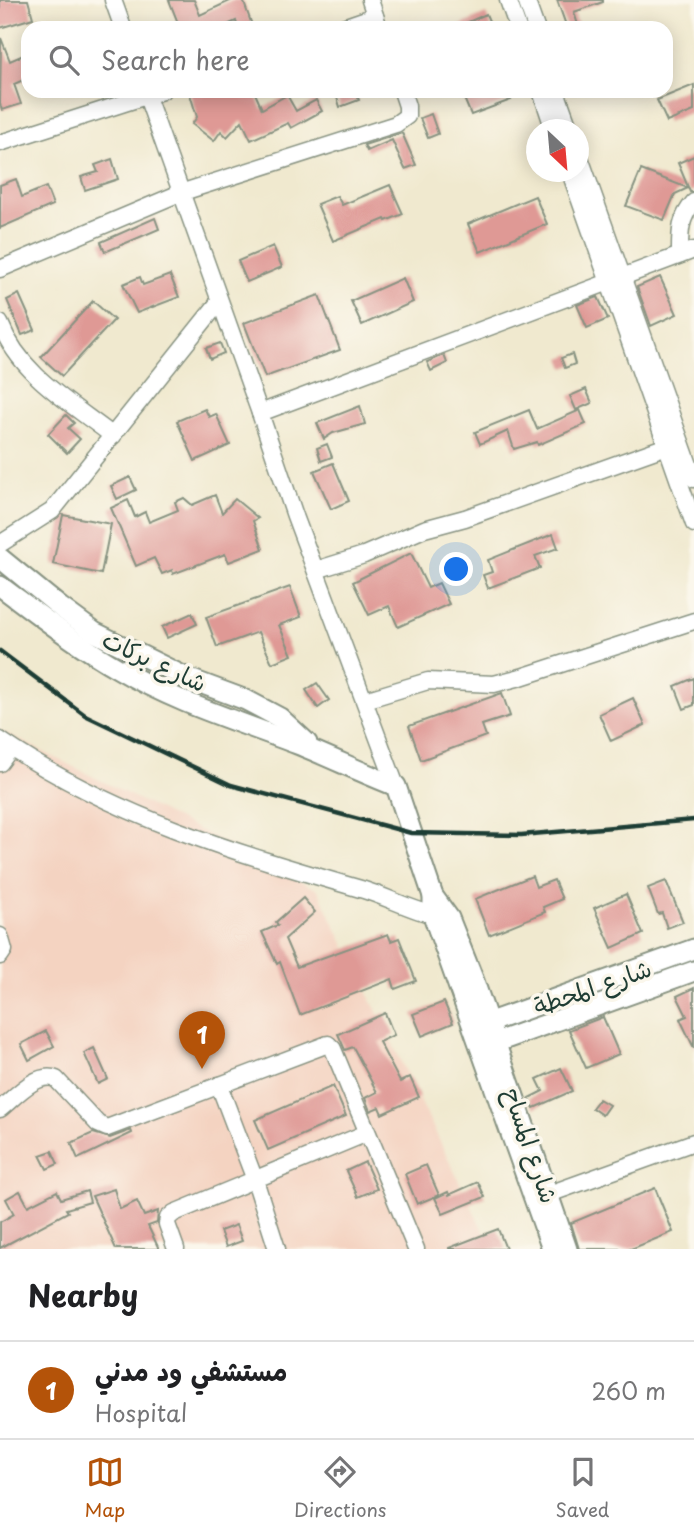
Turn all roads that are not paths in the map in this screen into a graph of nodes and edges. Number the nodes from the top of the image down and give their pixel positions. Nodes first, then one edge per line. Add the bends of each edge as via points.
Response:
1 (113, 0) edge
2 (508, 0) edge
3 (526, 0) edge
4 (120, 21) edge
5 (516, 21) edge
6 (534, 21) edge
7 (136, 98) edge
8 (152, 98) edge
9 (404, 98) edge
10 (543, 98) edge
11 (559, 98) edge
12 (550, 119) edge
13 (566, 119) edge
14 (0, 143) edge
15 (574, 182) edge
16 (588, 182) edge
17 (180, 193) junction
18 (694, 202) edge
19 (687, 252) edge
20 (0, 270) edge
21 (615, 279) junction
22 (219, 302) junction
23 (0, 323) edge
24 (260, 412) junction
25 (113, 436) junction
26 (680, 441) edge
27 (694, 479) edge
28 (694, 524) edge
29 (0, 544) edge
30 (0, 558) edge
31 (316, 570) junction
32 (0, 586) edge
33 (694, 621) edge
34 (365, 700) junction
35 (5, 744) edge
36 (316, 751) junction
37 (0, 763) edge
38 (396, 786) junction
39 (438, 909) junction
40 (0, 936) edge
41 (694, 949) edge
42 (0, 956) edge
43 (694, 971) edge
44 (482, 1025) junction
45 (489, 1044) junction
46 (219, 1085) junction
47 (0, 1109) edge
48 (367, 1133) junction
49 (694, 1142) edge
50 (254, 1180) junction
51 (549, 1194) junction
52 (176, 1249) edge
53 (276, 1249) edge
54 (416, 1249) edge
55 (552, 1249) edge
56 (567, 1249) edge

1 - 4 street
2 - 5 street
3 - 6 street
7 - 14 street
8 - 17 street
9 - 17 street via 407,116 396,124
10 - 12 street
11 - 13 street
15 - 21 street
16 - 21 street
17 - 20 street
17 - 22 street
18 - 19 street via 680,225
19 - 21 street
21 - 24 street
21 - 26 street
22 - 24 street
22 - 25 street
23 - 25 street via 28,368
24 - 31 street
25 - 29 street via 52,511
26 - 27 street
26 - 28 street
26 - 31 street
30 - 36 main road, شارع بركات via 94,632 187,678 246,700 279,718
31 - 34 street
32 - 36 main road, شارع بركات via 120,670 169,695
33 - 34 street via 494,684 429,681
34 - 38 street
35 - 37 street
35 - 39 street via 140,817 291,869
36 - 38 main road, شارع بركات
38 - 39 main road
39 - 44 main road
40 - 42 street via 4,950
41 - 44 main road, شارع المحطة
43 - 45 main road, شارع المحطة
44 - 45 main road
45 - 51 main road, شارع المساح
45 - 55 main road, شارع المساح
46 - 47 street via 107,1128 49,1076
46 - 48 street via 328,1044
46 - 50 street
48 - 50 street
48 - 54 street
49 - 51 street
50 - 52 street via 168,1218
50 - 53 street
51 - 56 main road, شارع المساح

